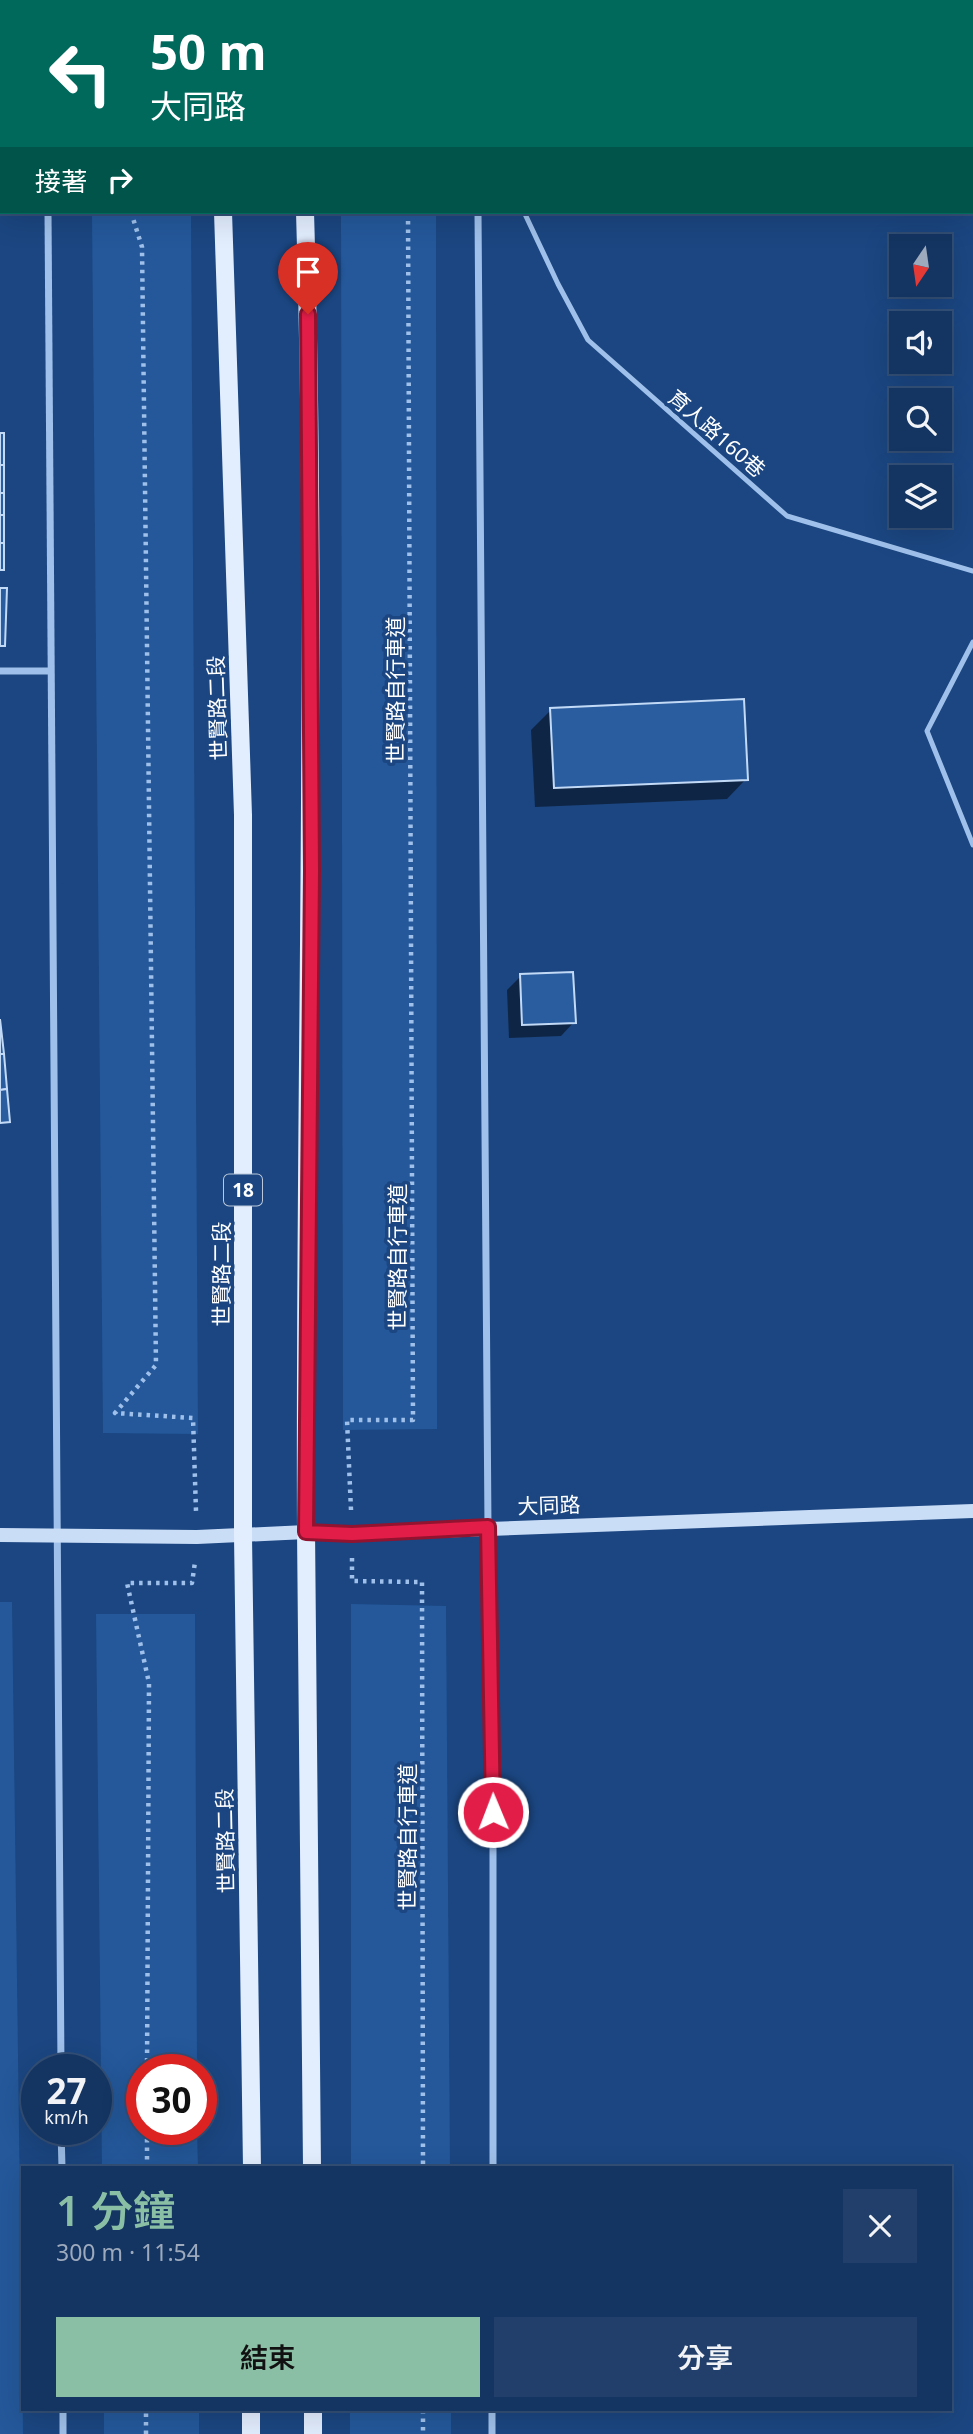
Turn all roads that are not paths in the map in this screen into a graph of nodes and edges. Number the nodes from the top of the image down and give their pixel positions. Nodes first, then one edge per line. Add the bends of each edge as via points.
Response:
1 (48, 214) edge
2 (223, 214) edge
3 (304, 214) edge
4 (478, 214) edge
5 (525, 214) edge
6 (973, 571) edge
7 (973, 642) edge
8 (0, 671) edge
9 (50, 671) junction
10 (973, 845) edge
11 (973, 1511) edge
12 (488, 1527) junction
13 (306, 1532) junction
14 (0, 1535) edge
15 (57, 1535) junction
16 (243, 1536) junction
17 (61, 2054) edge
18 (61, 2145) edge
19 (62, 2166) edge
20 (252, 2166) edge
21 (312, 2166) edge
22 (493, 2166) edge
23 (63, 2411) edge
24 (251, 2411) edge
25 (313, 2411) edge
26 (492, 2411) edge
27 (64, 2434) edge
28 (251, 2434) edge
29 (313, 2434) edge
30 (492, 2434) edge

1 - 9 street
2 - 16 main road, 世賢路二段 / 18 via 243,814
3 - 13 main road via 310,405 312,857
4 - 12 street
5 - 6 lane, 育人路160巷 via 588,340 787,516
7 - 10 lane via 927,731
8 - 9 street
9 - 15 street
11 - 12 street, 大同路
12 - 13 street, 大同路
12 - 22 street
13 - 16 street, 大同路
13 - 21 main road
14 - 15 street, 大同路
15 - 16 street, 大同路
15 - 17 street
16 - 20 main road, 世賢路二段 / 18
18 - 19 street
23 - 27 street
24 - 28 main road
25 - 29 main road
26 - 30 street

